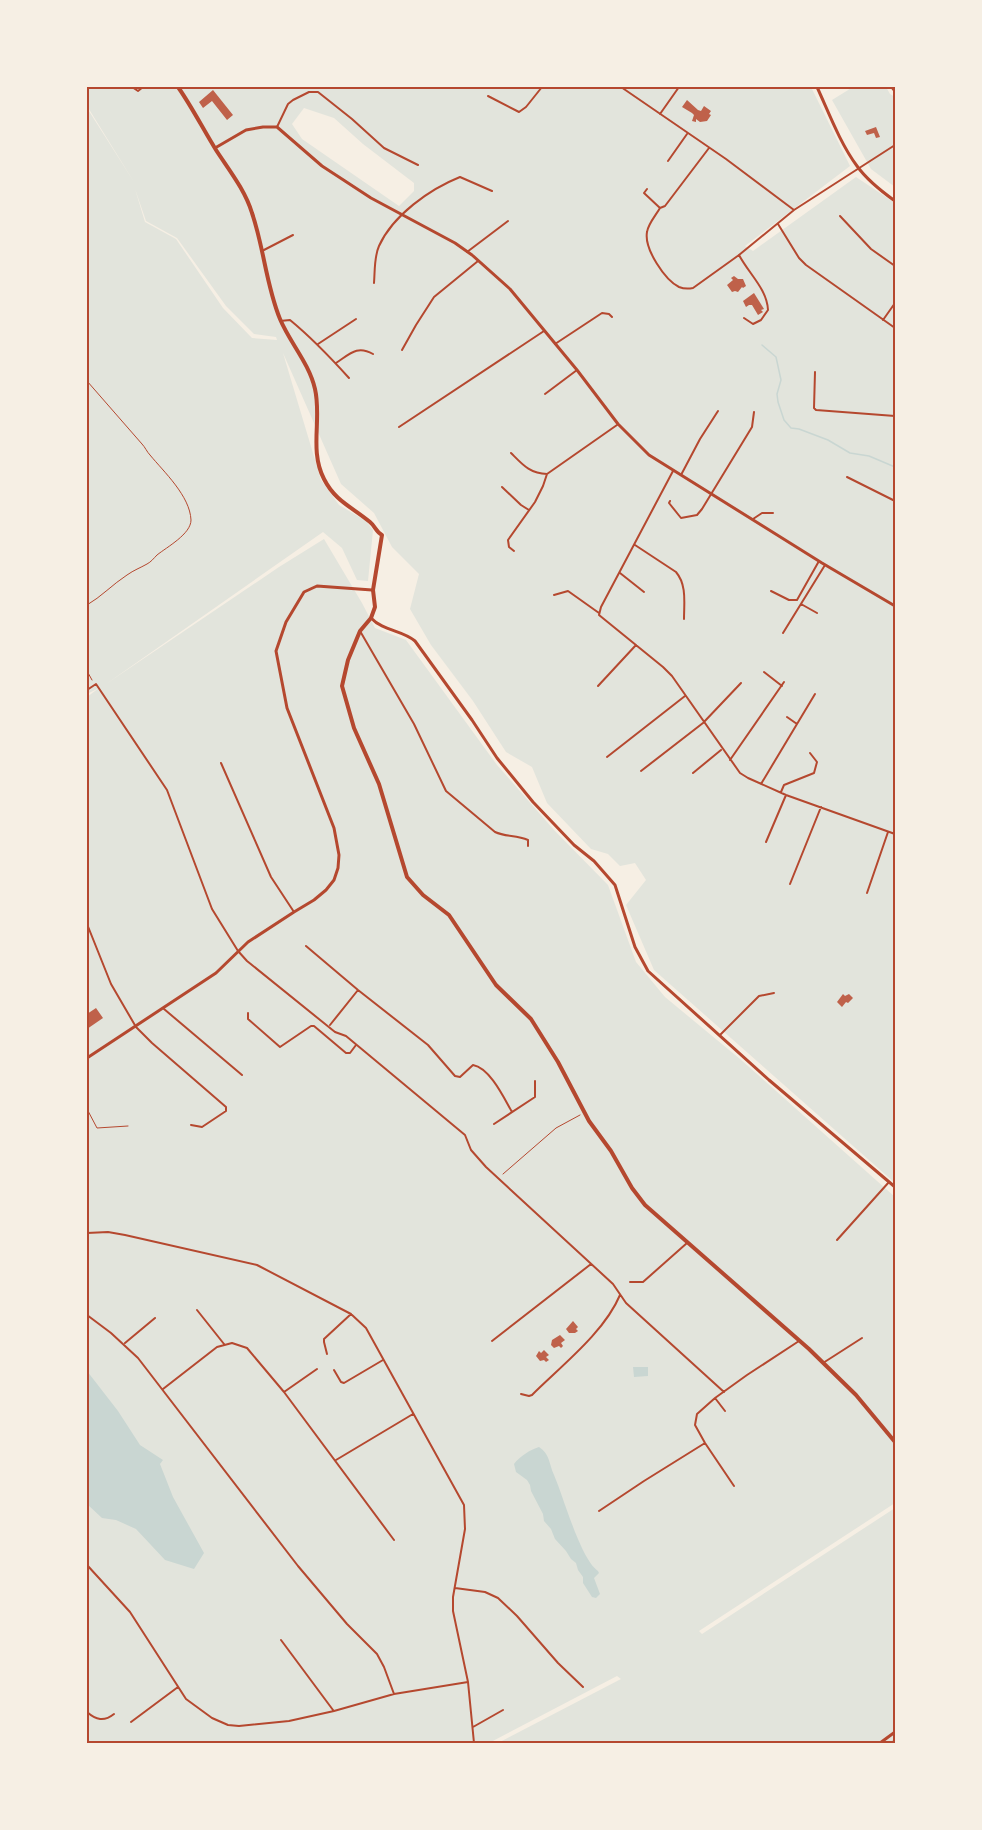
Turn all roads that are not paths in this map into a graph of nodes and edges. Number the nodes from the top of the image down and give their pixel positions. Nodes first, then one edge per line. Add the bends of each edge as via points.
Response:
1 (132, 87) edge
2 (143, 87) edge
3 (178, 87) edge
4 (542, 87) edge
5 (621, 87) edge
6 (679, 87) edge
7 (817, 87) edge
8 (891, 87) edge
9 (895, 92) edge
10 (488, 96) dead end
11 (660, 114) junction
12 (277, 127) junction
13 (687, 134) junction
14 (895, 146) edge
15 (215, 148) junction
16 (709, 148) junction
17 (668, 161) dead end
18 (418, 165) dead end
19 (858, 168) junction
20 (647, 189) dead end
21 (492, 191) dead end
22 (895, 201) edge
23 (660, 208) junction
24 (794, 210) junction
25 (401, 214) junction
26 (840, 216) dead end
27 (508, 221) dead end
28 (778, 224) junction
29 (292, 236) dead end
30 (262, 251) junction
31 (467, 252) junction
32 (739, 255) junction
33 (478, 261) junction
34 (895, 266) edge
35 (374, 283) dead end
36 (895, 303) edge
37 (612, 317) dead end
38 (744, 318) dead end
39 (356, 319) dead end
40 (883, 320) junction
41 (280, 321) junction
42 (895, 328) edge
43 (544, 331) junction
44 (318, 344) junction
45 (555, 344) junction
46 (402, 350) dead end
47 (373, 354) dead end
48 (335, 363) junction
49 (577, 370) junction
50 (815, 372) dead end
51 (349, 378) dead end
52 (545, 394) dead end
53 (718, 411) dead end
54 (754, 412) dead end
55 (895, 416) edge
56 (618, 424) junction
57 (399, 427) dead end
58 (511, 453) dead end
59 (673, 471) junction
60 (547, 474) junction
61 (681, 475) junction
62 (847, 477) dead end
63 (502, 487) dead end
64 (712, 494) junction
65 (670, 501) dead end
66 (895, 501) edge
67 (529, 510) junction
68 (773, 513) dead end
69 (753, 519) junction
70 (635, 545) junction
71 (514, 551) dead end
72 (819, 561) junction
73 (825, 565) junction
74 (620, 573) junction
75 (373, 590) junction
76 (771, 591) dead end
77 (644, 592) dead end
78 (554, 594) dead end
79 (801, 604) junction
80 (895, 606) edge
81 (599, 613) junction
82 (817, 613) dead end
83 (371, 618) junction
84 (684, 619) dead end
85 (360, 631) junction
86 (783, 633) dead end
87 (636, 645) junction
88 (764, 672) dead end
89 (741, 683) dead end
90 (598, 686) dead end
91 (87, 690) edge
92 (814, 694) dead end
93 (685, 696) junction
94 (787, 717) dead end
95 (703, 723) junction
96 (797, 724) junction
97 (722, 749) junction
98 (810, 753) dead end
99 (608, 756) dead end
100 (730, 760) junction
101 (221, 763) dead end
102 (641, 771) dead end
103 (693, 773) dead end
104 (762, 784) junction
105 (781, 792) junction
106 (786, 795) junction
107 (820, 807) junction
108 (888, 832) junction
109 (895, 833) edge
110 (766, 842) dead end
111 (528, 846) dead end
112 (790, 884) dead end
113 (867, 894) dead end
114 (294, 912) junction
115 (87, 924) edge
116 (306, 946) dead end
117 (238, 951) junction
118 (358, 990) junction
119 (774, 993) dead end
120 (163, 1008) junction
121 (249, 1013) dead end
122 (329, 1026) junction
123 (136, 1027) junction
124 (720, 1035) junction
125 (357, 1045) junction
126 (87, 1058) edge
127 (242, 1075) dead end
128 (536, 1081) dead end
129 (87, 1109) edge
130 (513, 1112) junction
131 (494, 1124) dead end
132 (191, 1125) dead end
133 (128, 1126) dead end
134 (889, 1182) junction
135 (895, 1187) edge
136 (87, 1233) edge
137 (837, 1240) dead end
138 (687, 1243) junction
139 (591, 1264) junction
140 (630, 1282) dead end
141 (620, 1295) junction
142 (197, 1310) dead end
143 (351, 1314) junction
144 (87, 1315) edge
145 (155, 1318) dead end
146 (861, 1338) dead end
147 (492, 1341) dead end
148 (799, 1341) junction
149 (124, 1344) junction
150 (224, 1344) junction
151 (327, 1354) dead end
152 (383, 1360) junction
153 (823, 1363) junction
154 (317, 1370) dead end
155 (334, 1371) dead end
156 (163, 1389) junction
157 (284, 1392) junction
158 (724, 1392) junction
159 (521, 1394) dead end
160 (715, 1398) junction
161 (724, 1411) dead end
162 (413, 1414) junction
163 (895, 1442) edge
164 (705, 1443) junction
165 (335, 1460) junction
166 (734, 1486) dead end
167 (599, 1511) dead end
168 (394, 1540) dead end
169 (87, 1565) edge
170 (454, 1588) junction
171 (281, 1640) dead end
172 (468, 1682) junction
173 (178, 1687) junction
174 (583, 1687) dead end
175 (394, 1694) junction
176 (503, 1710) dead end
177 (334, 1711) junction
178 (87, 1712) edge
179 (114, 1714) dead end
180 (130, 1722) dead end
181 (473, 1727) junction
182 (895, 1732) edge
183 (474, 1743) edge
184 (880, 1743) edge

1 - 2 street via 138,91
3 - 15 main road
4 - 10 street via 519,112
5 - 11 street
6 - 11 street
7 - 19 street
8 - 9 street
11 - 13 street
12 - 15 street via 246,130
12 - 18 street via 293,99 318,92 384,148
12 - 25 street via 322,166
13 - 16 street
13 - 17 street
14 - 19 street
15 - 30 main road via 249,203
16 - 23 street
16 - 24 street
19 - 22 street
19 - 24 street
20 - 23 street via 644,193
21 - 25 street via 460,177
23 - 32 street via 647,232 647,241 660,269 677,286 693,288
24 - 28 street
25 - 31 street
25 - 35 street via 380,244
26 - 34 street via 871,249
27 - 31 street
28 - 32 street
28 - 40 street via 806,265
29 - 30 street
30 - 41 main road
31 - 33 street
32 - 38 street via 768,304 761,320 753,324
33 - 43 street via 510,290
33 - 46 street via 434,297
36 - 40 street
37 - 45 street via 602,313
39 - 44 street
40 - 42 street
41 - 44 street via 290,320
41 - 75 main road via 315,388 316,453 323,477 339,500 382,535
43 - 45 street
43 - 57 street
44 - 48 street
45 - 49 street
47 - 48 street via 358,349
48 - 51 street
49 - 52 street
49 - 56 street
50 - 55 street via 814,408 818,411
53 - 61 street
54 - 64 street via 752,427
56 - 59 street via 649,455
56 - 60 street
58 - 60 street via 526,468
59 - 61 street
59 - 70 street
60 - 67 street
61 - 64 street
62 - 66 street
63 - 67 street
64 - 65 street via 696,515 684,518
64 - 69 street
67 - 71 street via 508,540
68 - 69 street via 762,513
69 - 72 street
70 - 74 street
70 - 84 street via 681,578
72 - 73 street
72 - 76 street via 797,600
73 - 79 street
73 - 80 street
74 - 77 street
74 - 81 street
75 - 83 main road
75 - 114 street via 317,585 303,592 276,651 287,708 334,828 339,855 334,880 314,900
78 - 81 street via 568,591
79 - 82 street
79 - 86 street
81 - 87 street
83 - 85 main road
83 - 124 street via 415,640 504,767 615,885 635,947 648,971
85 - 111 street via 414,724 446,791 495,832 528,840
85 - 138 main road via 342,680 343,692 379,784 407,877 449,915 496,986 531,1019 584,1113 638,1197
87 - 90 street
87 - 93 street via 672,676
88 - 100 street via 783,684
89 - 95 street
91 - 117 street via 96,684 167,790 212,909
92 - 96 street
93 - 95 street
93 - 99 street
94 - 96 street
95 - 97 street
95 - 102 street
96 - 104 street
97 - 100 street
97 - 103 street
98 - 105 street via 817,762 814,773 784,785
100 - 104 street via 740,773
101 - 114 street via 271,877
104 - 105 street
105 - 106 street
106 - 107 street
106 - 110 street
107 - 108 street
107 - 112 street
108 - 109 street
108 - 113 street
114 - 117 street
115 - 123 street via 111,984
116 - 118 street
117 - 120 street via 216,973
117 - 122 street
118 - 122 street
118 - 130 street via 428,1045 454,1076 460,1077 473,1065 479,1067
119 - 124 street via 759,996
120 - 123 street
120 - 127 street
121 - 125 street via 248,1019 280,1047 314,1026 346,1053
122 - 125 street
123 - 126 street
123 - 132 street via 226,1107 226,1111 202,1127
124 - 134 street
125 - 139 street via 465,1135 471,1150 498,1178
128 - 130 street via 535,1097
129 - 133 lane via 97,1128
130 - 131 street
134 - 135 street
134 - 137 street
136 - 143 street via 125,1235 249,1263
138 - 140 street via 643,1282
138 - 148 main road
139 - 141 street
139 - 147 street
141 - 158 street
141 - 159 street via 601,1328 532,1395
142 - 150 street
143 - 151 street via 324,1339
143 - 152 street via 366,1328
144 - 149 street
145 - 149 street
146 - 153 street
148 - 153 main road
148 - 158 street
149 - 156 street
150 - 156 street
150 - 157 street via 247,1348
152 - 155 street via 344,1383
152 - 162 street
153 - 163 main road
154 - 157 street
156 - 175 street via 298,1566 346,1624 377,1654
157 - 165 street
158 - 160 street
160 - 161 street
160 - 164 street via 696,1420
162 - 165 street
162 - 170 street via 465,1510
164 - 166 street
164 - 167 street
165 - 168 street
169 - 173 street via 136,1621
170 - 172 street via 453,1611
170 - 174 street via 498,1598
171 - 177 street
172 - 175 street
172 - 181 street
173 - 177 street via 186,1699 228,1725 289,1721
173 - 180 street
175 - 177 street
176 - 181 street
178 - 179 street via 103,1720
181 - 183 street
182 - 184 street

